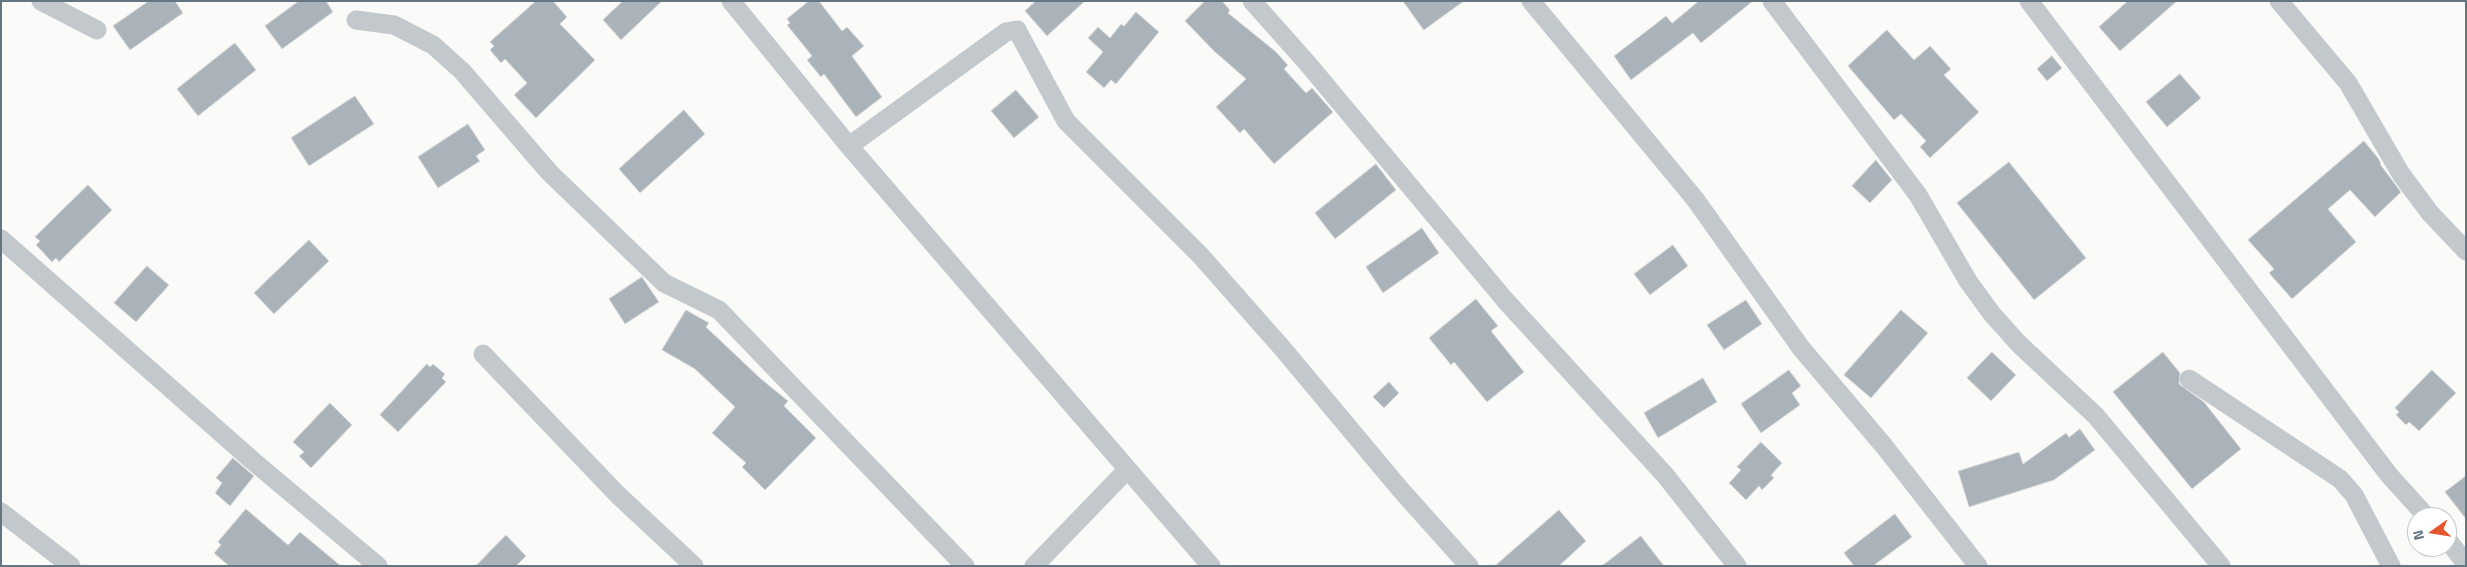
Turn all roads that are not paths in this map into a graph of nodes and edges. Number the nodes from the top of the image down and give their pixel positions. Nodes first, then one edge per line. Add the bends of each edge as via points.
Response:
1 (41, 1) edge
2 (731, 1) edge
3 (1252, 1) edge
4 (1531, 1) edge
5 (1772, 1) edge
6 (2029, 1) edge
7 (2047, 1) edge
8 (2279, 1) edge
9 (356, 20) dead end
10 (2046, 23) junction
11 (97, 30) dead end
12 (849, 146) junction
13 (1, 239) edge
14 (2466, 251) edge
15 (483, 354) dead end
16 (2189, 379) dead end
17 (1127, 470) junction
18 (2418, 507) edge
19 (1, 512) edge
20 (2457, 552) edge
21 (2466, 564) edge
22 (71, 566) edge
23 (378, 566) edge
24 (694, 566) edge
25 (965, 566) edge
26 (1034, 566) edge
27 (1210, 566) edge
28 (1469, 566) edge
29 (1738, 566) edge
30 (1978, 566) edge
31 (2221, 566) edge
32 (2391, 566) edge

1 - 11 street
2 - 12 street
3 - 29 street via 1506,300 1665,475
4 - 30 street via 1696,199 1801,348 1884,446
5 - 31 street via 1918,195 1968,281 1992,314 2019,344 2096,416
6 - 10 street
7 - 10 street
8 - 14 street via 2348,83 2401,174 2430,213
9 - 25 street via 394,25 433,45 462,71 549,172 664,283 719,310
10 - 18 street via 2389,475
12 - 17 street
12 - 28 street via 1006,32 1017,30 1071,128 1200,255
13 - 23 street via 253,461
15 - 24 street via 618,495
16 - 32 street via 2340,479 2354,495
17 - 26 street
17 - 27 street
19 - 22 street
20 - 21 street

